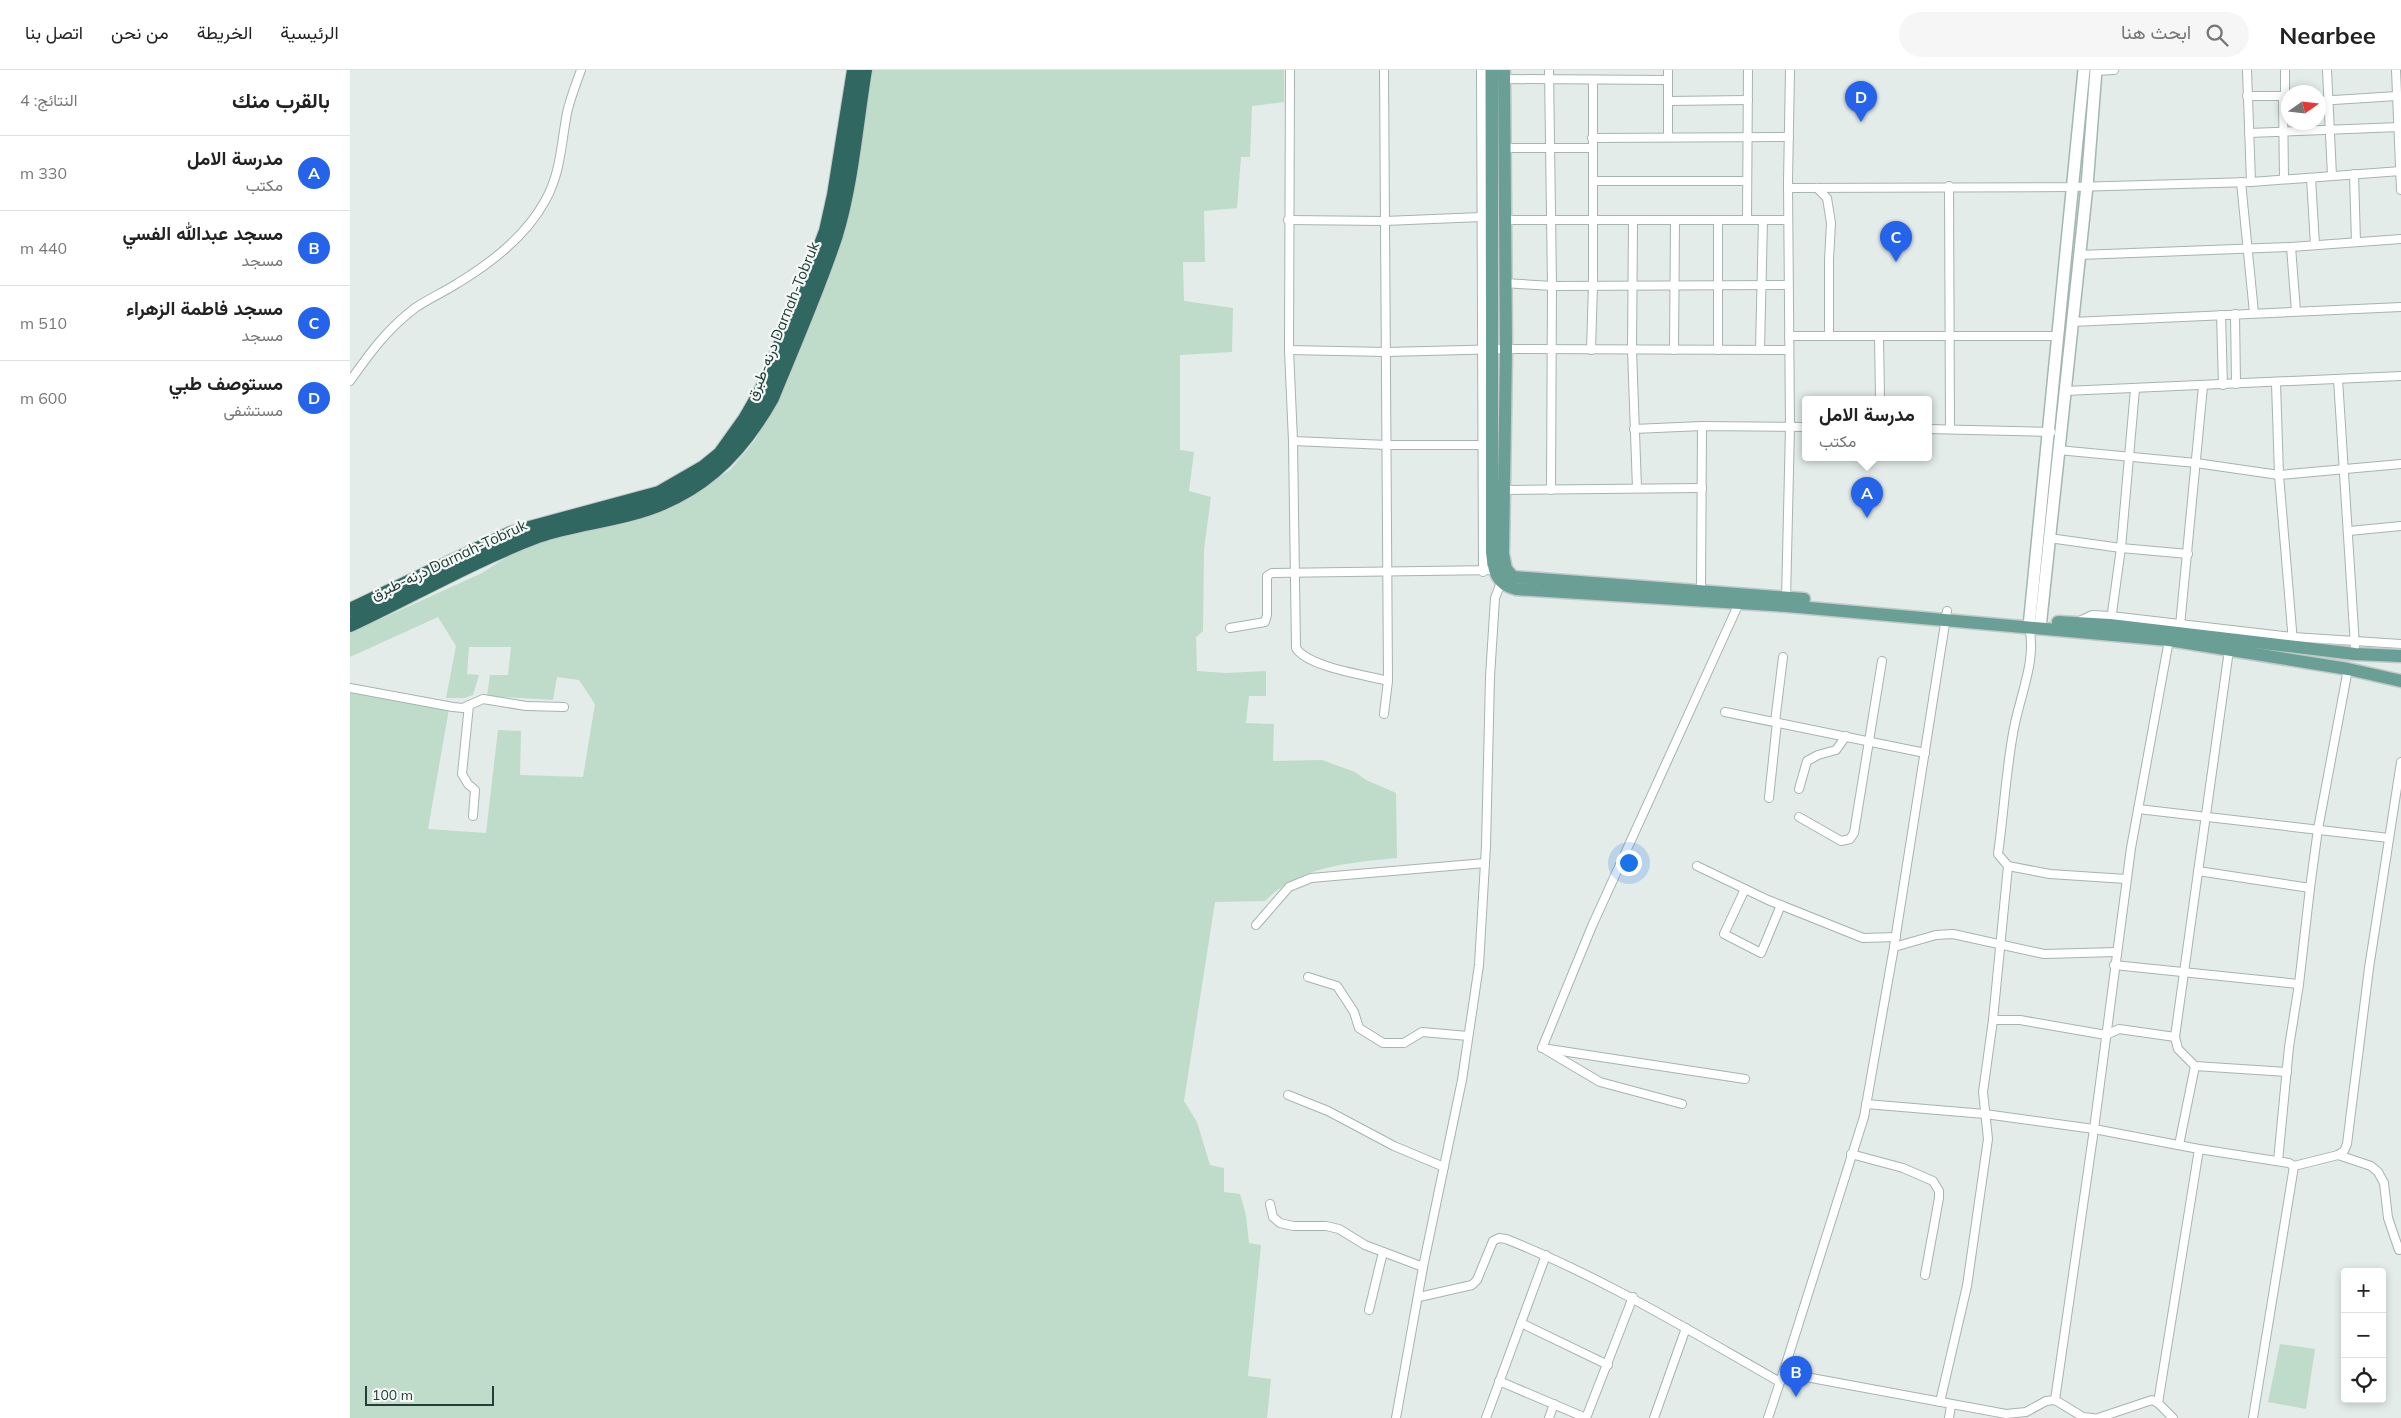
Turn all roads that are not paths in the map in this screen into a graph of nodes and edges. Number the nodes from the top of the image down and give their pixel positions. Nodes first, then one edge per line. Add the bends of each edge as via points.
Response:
1 (581, 70) edge
2 (854, 70) edge
3 (865, 70) edge
4 (1290, 70) edge
5 (1384, 70) edge
6 (1481, 70) edge
7 (1492, 70) edge
8 (1549, 70) edge
9 (1588, 70) edge
10 (1627, 70) edge
11 (1668, 70) edge
12 (1748, 70) edge
13 (1790, 70) edge
14 (2084, 70) edge
15 (2096, 70) edge
16 (2114, 70) edge
17 (2246, 70) edge
18 (2285, 70) edge
19 (2327, 70) edge
20 (2396, 70) edge
21 (1504, 74) edge
22 (1627, 79) junction
23 (1549, 80) junction
24 (1590, 80) junction
25 (1668, 80) junction
26 (2286, 85) edge
27 (2248, 96) junction
28 (2281, 96) edge
29 (2397, 96) junction
30 (1748, 100) junction
31 (1668, 101) junction
32 (2328, 101) junction
33 (2399, 127) junction
34 (2330, 129) junction
35 (2284, 131) junction
36 (2249, 133) junction
37 (1668, 136) junction
38 (1748, 137) junction
39 (1789, 137) junction
40 (1592, 138) junction
41 (1504, 148) junction
42 (1550, 148) junction
43 (1592, 148) junction
44 (2401, 171) edge
45 (2354, 174) junction
46 (2332, 176) junction
47 (2311, 178) junction
48 (2284, 179) junction
49 (1593, 181) junction
50 (1747, 181) junction
51 (2241, 182) junction
52 (2251, 182) junction
53 (1949, 186) junction
54 (2087, 186) junction
55 (2074, 187) junction
56 (1788, 188) junction
57 (1817, 188) junction
58 (2401, 190) edge
59 (1481, 217) junction
60 (1288, 220) junction
61 (1504, 220) junction
62 (1593, 220) junction
63 (1718, 220) junction
64 (1747, 220) junction
65 (1763, 220) junction
66 (1788, 220) junction
67 (1385, 221) junction
68 (1551, 221) junction
69 (1633, 221) junction
70 (1675, 221) junction
71 (2401, 239) edge
72 (2356, 242) junction
73 (2315, 245) junction
74 (2247, 247) junction
75 (2291, 247) junction
76 (2079, 255) junction
77 (1504, 284) junction
78 (1633, 284) junction
79 (1675, 284) junction
80 (1718, 284) junction
81 (1761, 284) junction
82 (1593, 285) junction
83 (1788, 285) junction
84 (1552, 286) junction
85 (2401, 306) edge
86 (2296, 311) junction
87 (2254, 313) junction
88 (2235, 314) junction
89 (2220, 315) junction
90 (2072, 322) junction
91 (1789, 336) junction
92 (1829, 336) junction
93 (1879, 336) junction
94 (1948, 336) junction
95 (2057, 336) junction
96 (1487, 349) junction
97 (1506, 349) junction
98 (1290, 350) junction
99 (1550, 350) junction
100 (1590, 350) junction
101 (1632, 350) junction
102 (1674, 350) junction
103 (1718, 350) junction
104 (1760, 350) junction
105 (1789, 350) junction
106 (1386, 352) junction
107 (2401, 376) edge
108 (2338, 379) junction
109 (350, 381) edge
110 (2276, 383) junction
111 (2236, 384) junction
112 (2223, 385) junction
113 (2204, 386) junction
114 (2135, 389) junction
115 (2065, 391) junction
116 (1880, 396) edge
117 (1702, 426) junction
118 (1790, 427) junction
119 (1634, 428) junction
120 (1802, 428) edge
121 (1932, 429) edge
122 (1950, 429) junction
123 (2047, 432) junction
124 (2061, 433) junction
125 (1293, 441) junction
126 (1387, 445) junction
127 (1488, 445) junction
128 (2058, 450) junction
129 (2130, 456) junction
130 (2196, 463) junction
131 (2401, 464) edge
132 (2345, 468) junction
133 (2280, 475) junction
134 (1637, 488) junction
135 (1702, 488) junction
136 (1505, 490) junction
137 (1551, 490) junction
138 (2401, 526) edge
139 (2349, 531) junction
140 (2049, 538) junction
141 (2122, 548) junction
142 (2188, 554) junction
143 (1294, 572) junction
144 (1387, 572) junction
145 (1498, 573) junction
146 (1701, 591) junction
147 (1740, 599) junction
148 (1786, 602) junction
149 (350, 610) edge
150 (1947, 615) junction
151 (2111, 620) junction
152 (350, 625) edge
153 (2034, 627) junction
154 (1230, 628) dead end
155 (2176, 632) junction
156 (2293, 642) junction
157 (2401, 644) edge
158 (2355, 648) junction
159 (2229, 650) junction
160 (2401, 656) edge
161 (1782, 657) dead end
162 (1882, 660) dead end
163 (2348, 669) junction
164 (1388, 681) junction
165 (2401, 681) edge
166 (350, 688) edge
167 (469, 706) junction
168 (564, 707) dead end
169 (1725, 712) dead end
170 (1384, 714) dead end
171 (1776, 722) junction
172 (1846, 736) junction
173 (1869, 741) junction
174 (1925, 752) junction
175 (2401, 762) edge
176 (1799, 789) dead end
177 (1769, 798) dead end
178 (2138, 809) junction
179 (473, 816) dead end
180 (2206, 816) junction
181 (1799, 817) dead end
182 (2318, 829) junction
183 (2389, 838) junction
184 (1485, 863) junction
185 (1697, 866) dead end
186 (2008, 866) junction
187 (2198, 871) junction
188 (2126, 879) junction
189 (2310, 888) junction
190 (1745, 889) junction
191 (1781, 905) junction
192 (1256, 925) dead end
193 (1896, 937) junction
194 (1999, 942) junction
195 (1894, 947) junction
196 (2116, 952) junction
197 (2114, 965) junction
198 (2184, 973) junction
199 (1308, 977) dead end
200 (2299, 984) junction
201 (1993, 1020) junction
202 (2106, 1035) junction
203 (1468, 1036) junction
204 (2175, 1037) junction
205 (1542, 1048) junction
206 (2194, 1066) junction
207 (2287, 1072) junction
208 (1744, 1079) dead end
209 (1288, 1095) dead end
210 (1682, 1104) dead end
211 (1866, 1104) junction
212 (1985, 1114) junction
213 (2094, 1129) junction
214 (2179, 1145) junction
215 (2199, 1149) junction
216 (1851, 1154) junction
217 (2338, 1155) junction
218 (2278, 1161) junction
219 (2294, 1166) junction
220 (1444, 1167) junction
221 (1270, 1204) dead end
222 (2399, 1250) dead end
223 (1384, 1252) junction
224 (1546, 1255) junction
225 (1423, 1267) junction
226 (1925, 1275) dead end
227 (1419, 1297) junction
228 (1633, 1297) junction
229 (1369, 1310) dead end
230 (1521, 1323) junction
231 (1686, 1328) junction
232 (1608, 1365) junction
233 (1784, 1370) junction
234 (1499, 1381) junction
235 (1780, 1382) junction
236 (2055, 1400) junction
237 (1940, 1402) junction
238 (2158, 1403) junction
239 (1554, 1404) junction
240 (1951, 1405) junction
241 (1396, 1418) edge
242 (1486, 1418) edge
243 (1549, 1418) edge
244 (1654, 1418) edge
245 (1768, 1418) edge
246 (1949, 1418) edge
247 (2093, 1418) edge
248 (2098, 1418) edge
249 (2173, 1418) edge
250 (2253, 1418) edge

1 - 109 street via 567,112 562,157 552,187 533,221 516,240 460,282 416,308 379,340
2 - 149 highway, درنه-طبرق Darnah-Tobruk via 834,195 823,239 760,393 720,454 658,493 511,532
3 - 152 highway, درنه-طبرق Darnah-Tobruk via 844,197 822,274 772,398 726,462 684,494 661,504 540,536
4 - 60 street
5 - 67 street
6 - 59 street
7 - 96 main road
8 - 23 street
9 - 24 street
10 - 22 street
11 - 25 street
12 - 30 street
13 - 39 street
14 - 55 main road
15 - 16 street
15 - 54 main road
17 - 27 street
18 - 26 street
19 - 32 street
20 - 29 street
21 - 23 street
21 - 41 main road
22 - 24 street
22 - 25 street
23 - 24 street
23 - 42 street
24 - 40 street
25 - 31 street
27 - 28 street
27 - 36 street
29 - 32 street
29 - 33 street
30 - 31 street
30 - 38 street
31 - 37 street
32 - 34 street
33 - 34 street
33 - 44 street
34 - 35 street
34 - 46 street
35 - 36 street
35 - 48 street
36 - 52 street
37 - 38 street
37 - 40 street
38 - 39 street
38 - 50 street
39 - 56 street
40 - 43 street
41 - 42 street
41 - 61 main road
42 - 43 street
42 - 68 street
43 - 49 street
44 - 45 street
44 - 58 street
45 - 46 street
45 - 72 street
46 - 47 street
47 - 48 street
47 - 73 street
48 - 52 street
49 - 50 street
49 - 62 street
50 - 64 street
51 - 52 street
51 - 54 street
51 - 74 street
53 - 55 street
53 - 57 street
53 - 94 street
54 - 55 street
54 - 76 main road
55 - 95 main road
56 - 57 street
56 - 66 street
57 - 92 street via 1827,198 1831,223
59 - 67 street
59 - 96 street
60 - 67 street
60 - 98 street
61 - 68 street
61 - 77 main road
62 - 68 street
62 - 69 street
62 - 82 street
63 - 64 street
63 - 70 street
63 - 80 street
64 - 65 street
65 - 66 street
65 - 81 street
66 - 83 street
67 - 106 street
68 - 84 street
69 - 70 street
69 - 78 street
70 - 79 street
71 - 72 street
72 - 73 street
73 - 75 street
74 - 75 street
74 - 76 street
74 - 87 street
75 - 86 street
76 - 90 main road
77 - 84 street
77 - 97 main road
78 - 79 street
78 - 82 street
78 - 101 street
79 - 80 street
79 - 102 street
80 - 81 street
80 - 103 street
81 - 83 street
81 - 104 street
82 - 84 street
82 - 100 street
83 - 91 street
84 - 99 street
85 - 86 street
86 - 87 street
87 - 88 street
88 - 89 street
88 - 111 street
89 - 90 street
89 - 112 street
90 - 115 main road
91 - 92 street
91 - 105 street
92 - 93 street
93 - 94 street
93 - 116 street
94 - 95 street
94 - 122 street
95 - 123 main road
96 - 97 street
96 - 106 street
96 - 127 main road
97 - 99 street
97 - 136 main road
98 - 106 street
98 - 125 street
99 - 100 street
99 - 137 street
100 - 101 street
101 - 102 street
101 - 119 street
102 - 103 street
103 - 104 street
104 - 105 street
105 - 118 street
106 - 126 street
107 - 108 street
108 - 110 street
108 - 132 street
110 - 111 street
110 - 133 street
111 - 112 street
112 - 113 street
113 - 114 street
113 - 130 street
114 - 115 street
114 - 129 street
115 - 124 main road
117 - 118 street
117 - 119 street
117 - 135 street
118 - 120 street
118 - 148 street
119 - 134 street
121 - 122 street
122 - 123 street
123 - 124 street
123 - 153 main road
124 - 128 main road
125 - 126 street
125 - 143 street
126 - 127 street
126 - 144 street
127 - 145 main road
128 - 129 street
128 - 140 main road
129 - 130 street
129 - 141 street
130 - 133 street
130 - 142 street
131 - 132 street
132 - 133 street
132 - 139 street
133 - 156 street
134 - 135 street
134 - 137 street
135 - 146 street
136 - 137 street
136 - 145 main road via 1503,554
138 - 139 street
139 - 158 street
140 - 141 street
140 - 153 main road
141 - 142 street
141 - 151 street
142 - 155 street
143 - 144 street
143 - 154 street via 1267,576 1267,615 1264,622
143 - 164 street via 1296,648 1301,656
144 - 145 street
144 - 164 street
145 - 146 main road via 1513,577
145 - 147 main road via 1516,589
145 - 184 street via 1490,677
146 - 147 main road
147 - 148 main road
147 - 205 street via 1592,926
148 - 150 main road
150 - 153 main road
150 - 174 street
151 - 153 main road
151 - 155 main road
153 - 155 main road
153 - 186 street via 2014,728 1998,854
155 - 156 main road
155 - 159 main road
155 - 178 street
156 - 158 main road
157 - 158 street
158 - 160 main road
159 - 163 main road
159 - 180 street
161 - 171 street
162 - 173 street
163 - 165 main road
163 - 182 street
164 - 170 street
166 - 167 street via 453,707
167 - 168 street via 483,700
167 - 179 street via 462,774 475,790
169 - 171 street
171 - 172 street
171 - 177 street
172 - 173 street
172 - 176 street via 1836,750 1807,761
173 - 174 street
173 - 181 street via 1854,833 1850,839 1841,841
174 - 193 street
175 - 183 street
178 - 180 street
178 - 188 street
180 - 182 street
180 - 187 street
182 - 183 street
182 - 189 street
183 - 217 street via 2347,1144
184 - 192 street via 1312,878 1289,887
184 - 203 street via 1479,965
185 - 190 street
186 - 188 street via 2050,874
186 - 194 street
187 - 189 street
187 - 198 street
188 - 196 street
189 - 200 street
190 - 191 street
190 - 191 street via 1724,934 1761,953
191 - 193 street via 1863,938
193 - 195 street
194 - 195 street via 1943,934
194 - 196 street via 2044,954
194 - 201 street
195 - 211 street
196 - 197 street
197 - 198 street
197 - 202 street
198 - 200 street
198 - 204 street
199 - 203 street via 1337,986 1354,1012 1359,1028 1383,1043 1404,1043 1422,1032
200 - 207 street
201 - 202 street via 2006,1019
201 - 212 street via 1983,1092
202 - 204 street via 2119,1029
202 - 213 street
203 - 220 street
204 - 206 street via 2178,1050
205 - 208 street
205 - 210 street via 1600,1082
206 - 207 street
206 - 214 street
207 - 218 street
209 - 220 street
211 - 212 street
211 - 216 street
212 - 213 street
212 - 237 street via 1988,1139 1967,1286
213 - 214 street
213 - 236 street
214 - 215 street
215 - 218 street
215 - 238 street
216 - 226 street via 1903,1168 1936,1185 1939,1198
216 - 233 street
217 - 219 street
217 - 222 street via 2355,1159 2378,1172 2384,1183 2388,1218
218 - 219 street
219 - 250 street
220 - 225 street
221 - 223 street via 1273,1218 1280,1223 1339,1229
223 - 225 street
223 - 229 street
224 - 227 street via 1499,1238 1493,1242 1472,1285
224 - 228 street
224 - 230 street
225 - 227 street
227 - 241 street
228 - 231 street
228 - 232 street
230 - 232 street
230 - 234 street
231 - 235 street
231 - 244 street
232 - 239 street via 1586,1418
233 - 235 street
233 - 237 street
234 - 239 street
234 - 242 street
235 - 245 street
236 - 240 street via 2046,1401 2026,1412 2006,1414
236 - 247 street via 2072,1412
237 - 240 street
238 - 248 street via 2147,1400
238 - 249 street
239 - 243 street
240 - 246 street

